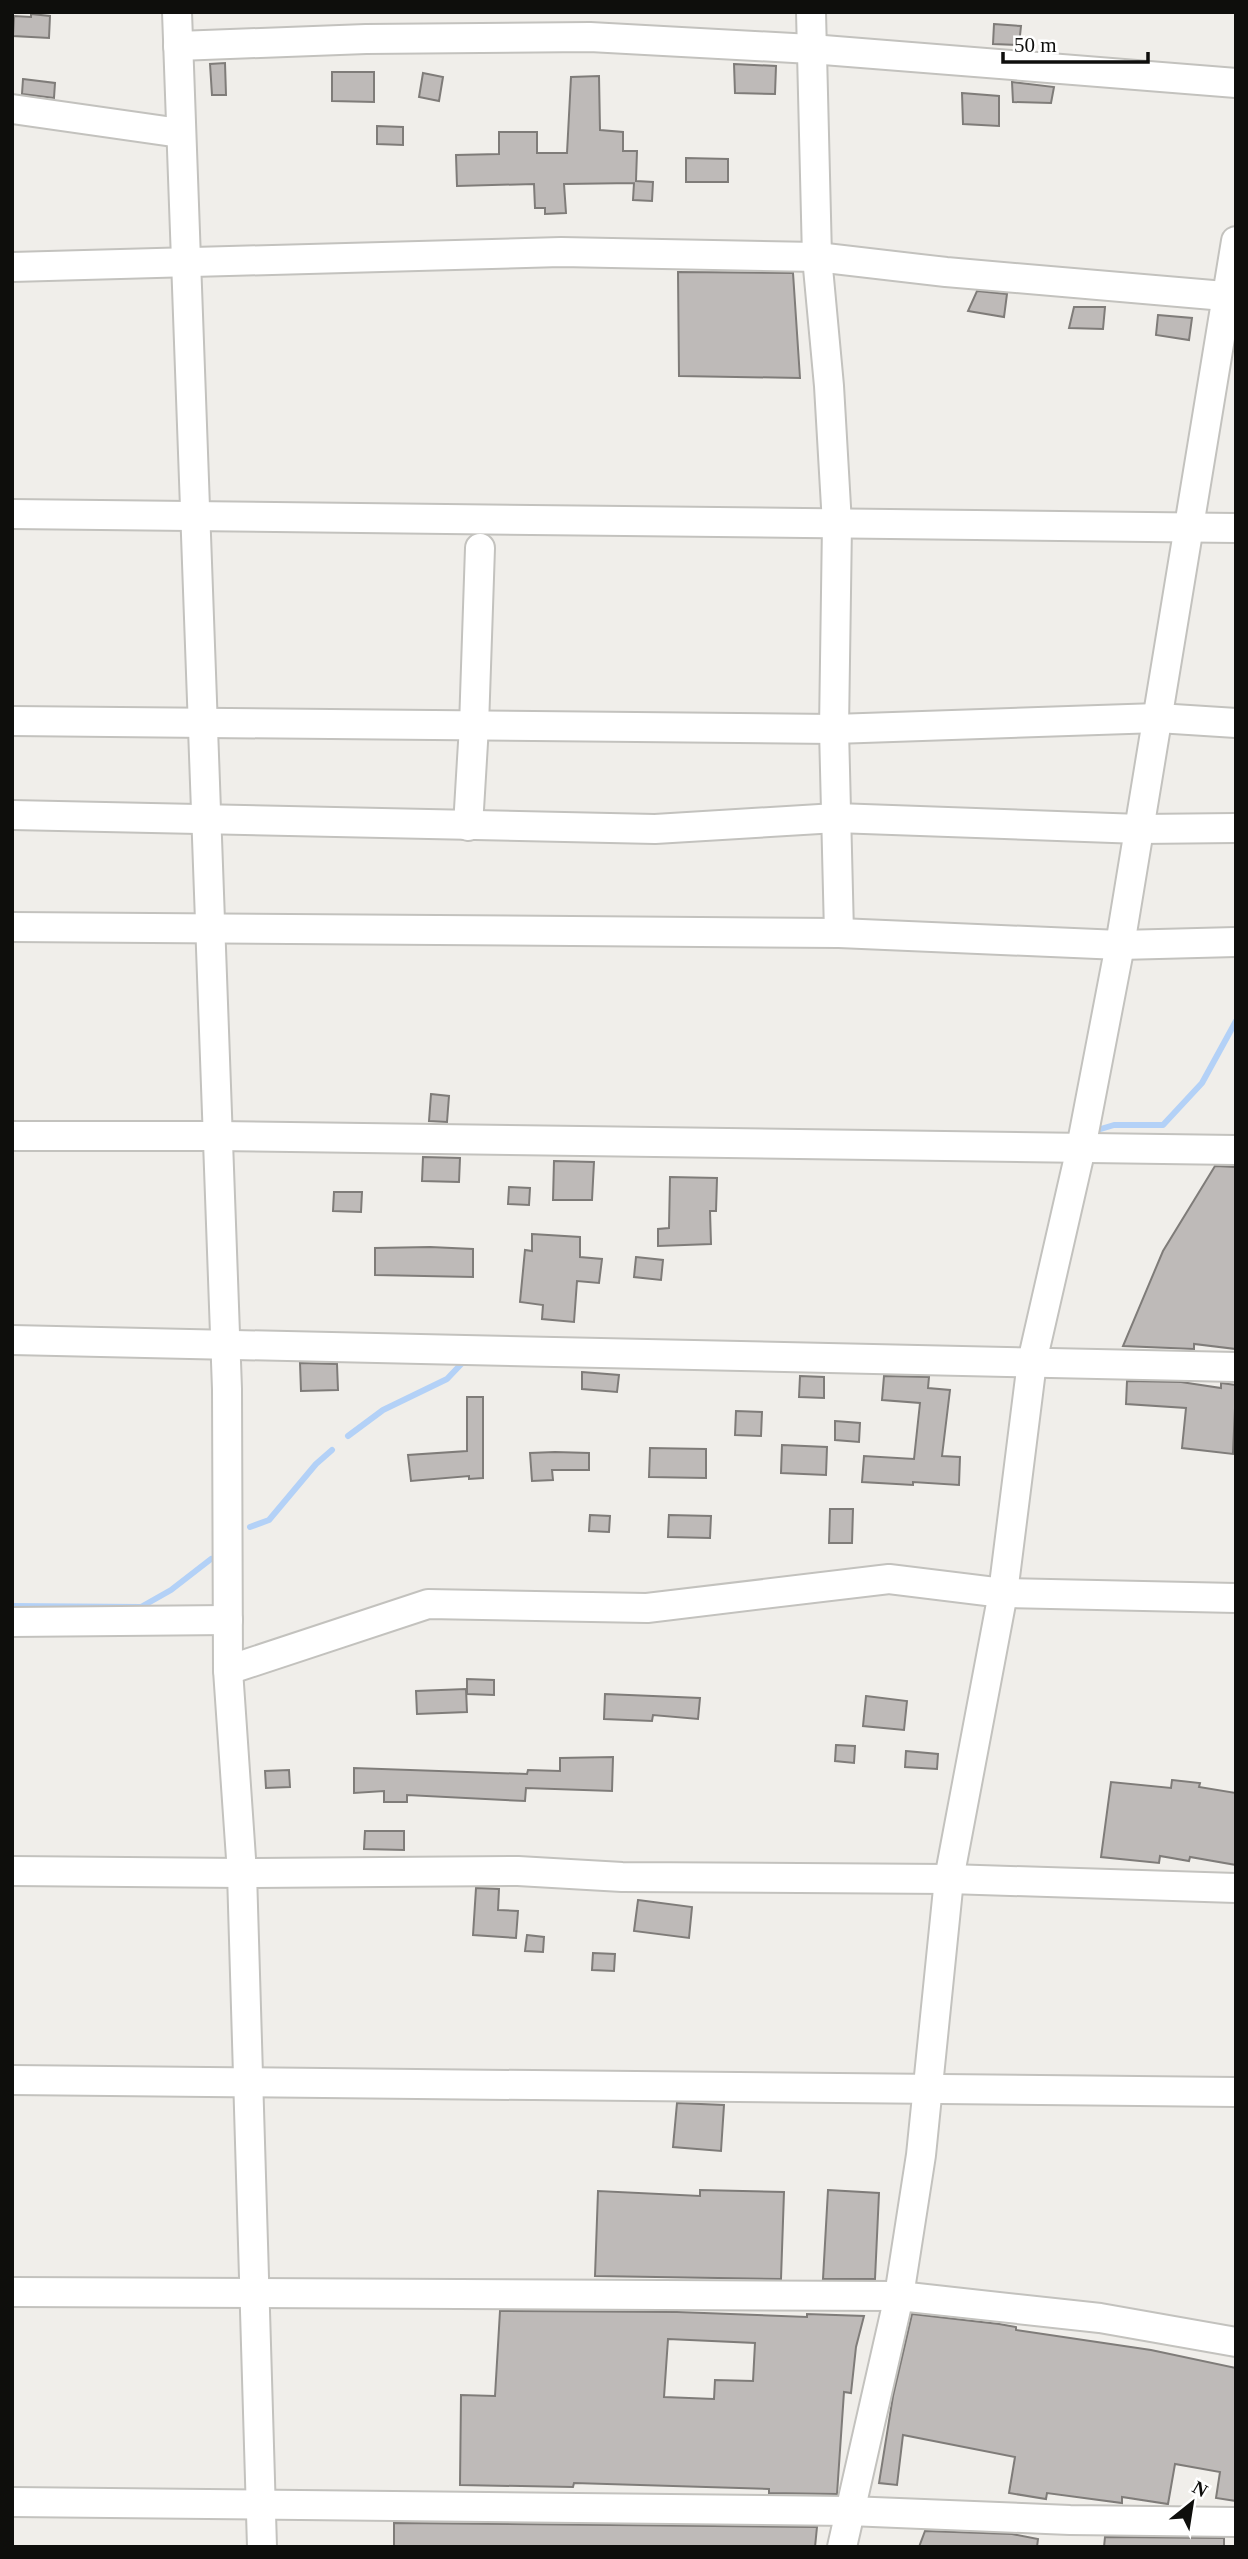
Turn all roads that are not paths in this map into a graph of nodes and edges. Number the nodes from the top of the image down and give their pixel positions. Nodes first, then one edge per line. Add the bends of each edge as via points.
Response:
1 (177, 12) edge
2 (811, 12) edge
3 (178, 46) junction
4 (811, 49) junction
5 (1236, 83) edge
6 (12, 109) edge
7 (180, 133) junction
8 (1236, 241) edge
9 (817, 257) junction
10 (186, 262) junction
11 (12, 267) edge
12 (1230, 296) edge
13 (12, 514) edge
14 (196, 517) junction
15 (837, 524) junction
16 (1189, 528) junction
17 (1236, 528) edge
18 (480, 548) dead end
19 (1158, 718) junction
20 (12, 721) edge
21 (1236, 723) edge
22 (203, 724) junction
23 (474, 726) junction
24 (834, 729) junction
25 (12, 814) edge
26 (208, 818) junction
27 (836, 818) junction
28 (468, 826) junction
29 (1236, 828) edge
30 (1140, 829) junction
31 (12, 927) edge
32 (211, 930) junction
33 (839, 933) junction
34 (1236, 942) edge
35 (1120, 945) junction
36 (12, 1136) edge
37 (218, 1136) junction
38 (1081, 1148) junction
39 (1236, 1150) edge
40 (12, 1340) edge
41 (226, 1343) junction
42 (1032, 1362) junction
43 (1236, 1367) edge
44 (1003, 1593) junction
45 (1236, 1598) edge
46 (228, 1620) junction
47 (12, 1622) edge
48 (228, 1670) junction
49 (12, 1871) edge
50 (242, 1873) junction
51 (948, 1880) junction
52 (1236, 1888) edge
53 (12, 2080) edge
54 (247, 2083) junction
55 (929, 2089) junction
56 (1236, 2092) edge
57 (12, 2292) edge
58 (254, 2292) junction
59 (899, 2297) junction
60 (1236, 2342) edge
61 (12, 2502) edge
62 (261, 2505) junction
63 (849, 2511) junction
64 (1236, 2522) edge
65 (262, 2547) edge
66 (842, 2547) edge

1 - 3 street
2 - 4 street
3 - 4 street via 590,37
3 - 7 street
4 - 5 street
4 - 9 street
6 - 7 street
7 - 10 street
8 - 12 street
9 - 10 street via 561,252
9 - 12 street
9 - 15 street
10 - 11 street
10 - 14 street
12 - 16 street
13 - 14 street
14 - 15 street
14 - 22 street
15 - 16 street
15 - 24 street
16 - 17 street
16 - 19 street
18 - 23 street
19 - 21 street
19 - 24 street
19 - 30 street
20 - 22 street
22 - 23 street
22 - 26 street
23 - 24 street
23 - 28 street
24 - 27 street
25 - 26 street
26 - 28 street
26 - 32 street
27 - 28 street via 655,830
27 - 30 street
27 - 33 street
29 - 30 street
30 - 35 street
31 - 32 street
32 - 33 street
32 - 37 street
33 - 35 street
34 - 35 street
35 - 38 street
36 - 37 street
37 - 38 street
37 - 41 street
38 - 39 street
38 - 42 street
40 - 41 street
41 - 42 street
41 - 46 street
42 - 43 street
42 - 44 street
44 - 45 street
44 - 48 street via 889,1579 647,1608 428,1604
44 - 51 street
46 - 47 street
46 - 48 street
48 - 50 street
49 - 50 street
50 - 51 street via 518,1871 622,1877
50 - 54 street
51 - 52 street
51 - 55 street
53 - 54 street
54 - 55 street
54 - 58 street
55 - 56 street
55 - 59 street
57 - 58 street
58 - 59 street
58 - 62 street
59 - 60 street via 1100,2318
59 - 63 street
61 - 62 street
62 - 63 street
62 - 65 street
63 - 64 street
63 - 66 street

